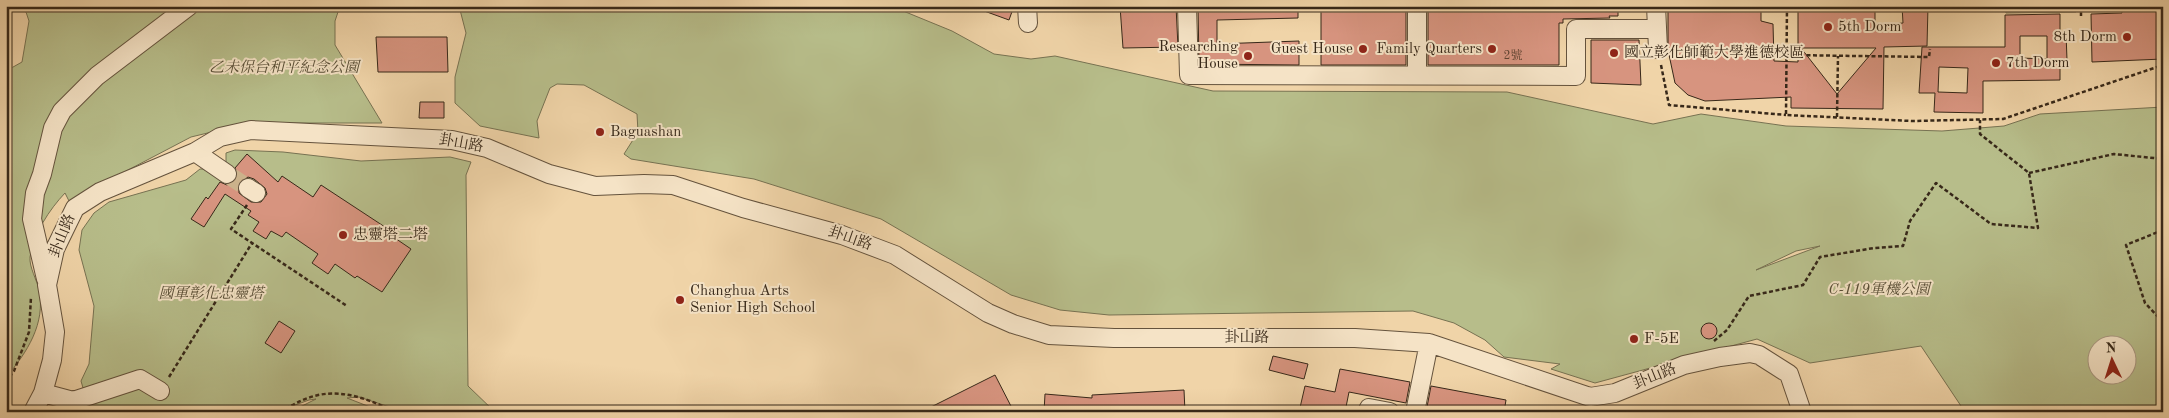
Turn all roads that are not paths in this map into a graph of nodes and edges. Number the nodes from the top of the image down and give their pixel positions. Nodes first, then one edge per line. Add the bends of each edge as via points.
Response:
1 (190, 6) edge
2 (1187, 6) edge
3 (1417, 6) edge
4 (1656, 6) edge
5 (1657, 29) junction
6 (1658, 49) road end
7 (1417, 74) junction
8 (195, 152) junction
9 (227, 174) tunnel mouth
10 (40, 287) junction
11 (1429, 343) junction
12 (160, 391) road end
13 (43, 393) junction
14 (33, 412) edge
15 (1367, 412) edge
16 (1390, 412) edge
17 (1415, 412) edge
18 (1802, 412) edge

1 - 10 street via 97,76 62,111 54,128 32,218
2 - 7 street via 1189,75
3 - 7 street
4 - 5 street
5 - 6 street
5 - 7 street via 1576,29 1576,76
8 - 9 street
8 - 10 street, 卦山路 via 100,192 75,208
8 - 11 street, 卦山路 via 220,137 251,130 452,140 487,148 549,174 595,186 674,185 743,208 842,234 895,255 988,313 1049,335 1355,338
10 - 13 street, 卦山路 via 55,332
11 - 17 street
11 - 18 street, 卦山路 via 1590,397 1615,393 1684,365 1750,353 1759,355 1789,374
12 - 13 street via 140,379 74,401
13 - 14 street, 卦山路
15 - 16 street via 1369,408

